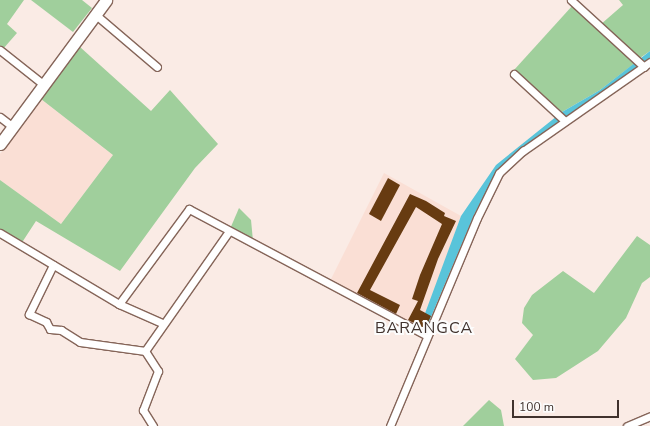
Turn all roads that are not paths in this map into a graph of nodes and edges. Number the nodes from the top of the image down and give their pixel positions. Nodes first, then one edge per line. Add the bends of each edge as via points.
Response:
1 (106, 0) edge
2 (571, 0) edge
3 (96, 15) junction
4 (0, 50) edge
5 (647, 65) edge
6 (157, 67) dead end
7 (514, 74) dead end
8 (44, 85) junction
9 (0, 117) edge
10 (565, 121) junction
11 (13, 127) junction
12 (0, 144) edge
13 (229, 231) junction
14 (0, 233) edge
15 (53, 265) junction
16 (119, 304) junction
17 (162, 323) junction
18 (426, 335) junction
19 (145, 351) junction
20 (650, 416) edge
21 (153, 426) edge
22 (390, 426) edge
23 (627, 426) edge

1 - 3 main road
2 - 5 street
3 - 6 street
3 - 8 main road
4 - 8 street
5 - 10 street via 608,95
7 - 10 street
8 - 11 main road
9 - 11 street
10 - 18 street via 499,173
11 - 12 main road
13 - 16 street via 189,209
13 - 17 street
13 - 18 street
14 - 15 street
15 - 16 street
15 - 19 street via 29,314 46,322 50,329 59,329 80,342
16 - 17 street
17 - 19 street
18 - 22 street
19 - 21 street via 158,371 143,410
20 - 23 street

